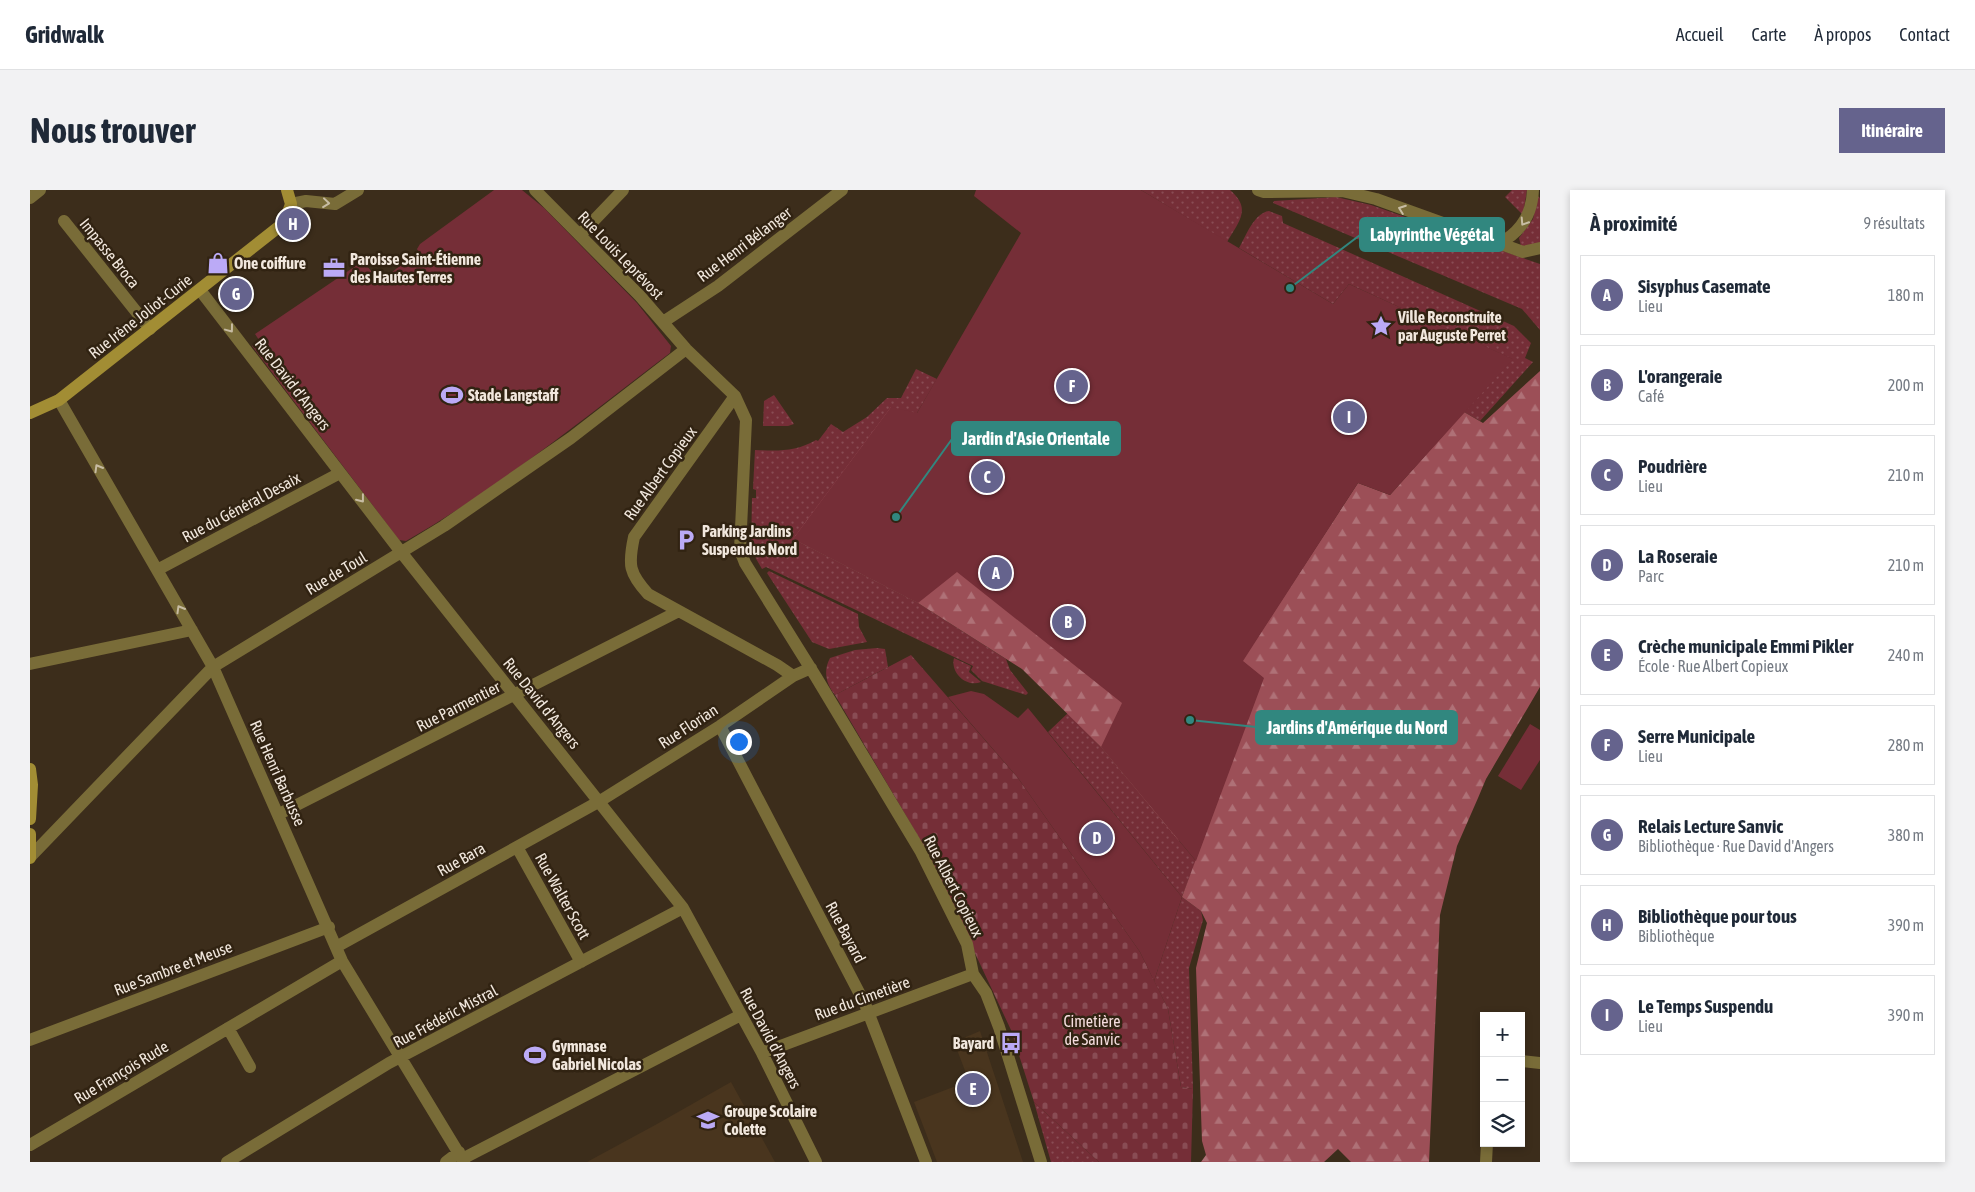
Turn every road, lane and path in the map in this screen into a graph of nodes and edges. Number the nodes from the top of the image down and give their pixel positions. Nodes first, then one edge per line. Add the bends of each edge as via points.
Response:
1 (40, 190) edge
2 (287, 190) edge
3 (358, 190) edge
4 (534, 190) edge
5 (624, 190) edge
6 (842, 190) edge
7 (1258, 190) edge
8 (1533, 190) edge
9 (30, 198) edge
10 (291, 204) junction
11 (64, 221) dead end
12 (580, 235) junction
13 (1498, 244) junction
14 (1540, 248) edge
15 (200, 290) junction
16 (663, 322) junction
17 (150, 329) junction
18 (686, 349) junction
19 (736, 396) junction
20 (59, 400) junction
21 (30, 412) edge
22 (340, 472) junction
23 (402, 552) junction
24 (157, 570) junction
25 (677, 612) junction
26 (192, 630) junction
27 (30, 664) edge
28 (213, 666) junction
29 (811, 668) junction
30 (792, 676) junction
31 (514, 696) junction
32 (720, 726) junction
33 (30, 769) edge
34 (600, 800) junction
35 (279, 814) junction
36 (30, 819) edge
37 (30, 834) edge
38 (517, 847) junction
39 (30, 857) edge
40 (683, 908) junction
41 (328, 927) junction
42 (336, 947) junction
43 (342, 961) junction
44 (581, 962) junction
45 (973, 974) junction
46 (869, 1013) junction
47 (741, 1015) junction
48 (228, 1028) junction
49 (30, 1040) edge
50 (762, 1053) junction
51 (401, 1058) junction
52 (1525, 1061) edge
53 (1540, 1063) edge
54 (250, 1067) dead end
55 (30, 1145) edge
56 (1487, 1147) edge
57 (462, 1158) edge
58 (227, 1162) edge
59 (446, 1162) edge
60 (816, 1162) edge
61 (926, 1162) edge
62 (1041, 1162) edge
63 (1486, 1162) edge

1 - 9 street
2 - 10 street
10 -> 3 street via 306,201 335,204
4 - 12 street, Rue Louis Leprévost
5 - 12 street
6 - 16 street, Rue Henri Bélanger via 718,286
13 -> 7 street via 1376,199 1342,191
8 -> 13 street via 1528,216 1521,228
10 - 15 street, Rue Irène Joliot-Curie via 285,222
11 - 17 street, Impasse Broca
12 - 16 street, Rue Louis Leprévost
13 - 14 street via 1523,252
15 - 17 street, Rue Irène Joliot-Curie
15 -> 22 street, Rue David d'Angers
16 - 18 street, Rue Albert Copieux
17 - 20 street, Rue Irène Joliot-Curie
18 - 19 street, Rue Albert Copieux
18 - 23 street, Rue de Toul via 571,438
19 - 25 street, Rue Albert Copieux via 634,537 630,555 633,577 648,594
19 - 29 street, Rue Albert Copieux via 746,420 740,550
20 - 21 street, Rue Irène Joliot-Curie
24 -> 20 street, Rue Henri Barbusse
22 -> 23 street, Rue David d'Angers
22 - 24 street, Rue du Général Desaix
23 - 28 street, Rue de Toul
23 - 31 street, Rue David d'Angers
26 -> 24 street, Rue Henri Barbusse
25 - 30 street, Rue Albert Copieux
25 - 31 street, Rue Parmentier
26 - 27 street
26 - 28 street, Rue Henri Barbusse
28 - 35 street, Rue Henri Barbusse
28 - 39 street, Rue de Toul
29 - 30 street
29 - 45 street, Rue Albert Copieux via 921,852 967,944
30 - 32 street, Rue Florian
31 - 34 street, Rue David d'Angers
31 - 35 street, Rue Parmentier
32 - 34 street, Rue Florian
32 - 46 street, Rue Bayard
33 - 36 street
34 - 38 street, Rue Bara
34 - 40 street, Rue David d'Angers
35 - 41 street, Rue Henri Barbusse
37 - 39 street
38 - 42 street, Rue Bara
38 - 44 street, Rue Walter Scott
40 - 44 street, Rue Frédéric Mistral
40 - 47 street, Rue David d'Angers
41 - 42 street, Rue Henri Barbusse
41 - 49 street, Rue Sambre et Meuse
42 - 43 street, Rue Henri Barbusse
43 - 48 street, Rue François Rude
43 - 51 street, Rue Henri Barbusse
44 - 51 street, Rue Frédéric Mistral
45 - 46 street, Rue du Cimetière
45 - 62 street, Rue Albert Copieux via 986,993 999,1027
46 - 50 street, Rue du Cimetière
46 - 61 street, Rue Bayard
47 - 50 street, Rue David d'Angers
47 - 57 street
48 - 54 street
48 - 55 street, Rue François Rude
50 - 60 street, Rue David d'Angers
51 - 57 street, Rue Henri Barbusse
51 - 58 street, Rue Frédéric Mistral
52 - 53 street
56 - 63 street
57 - 59 street

